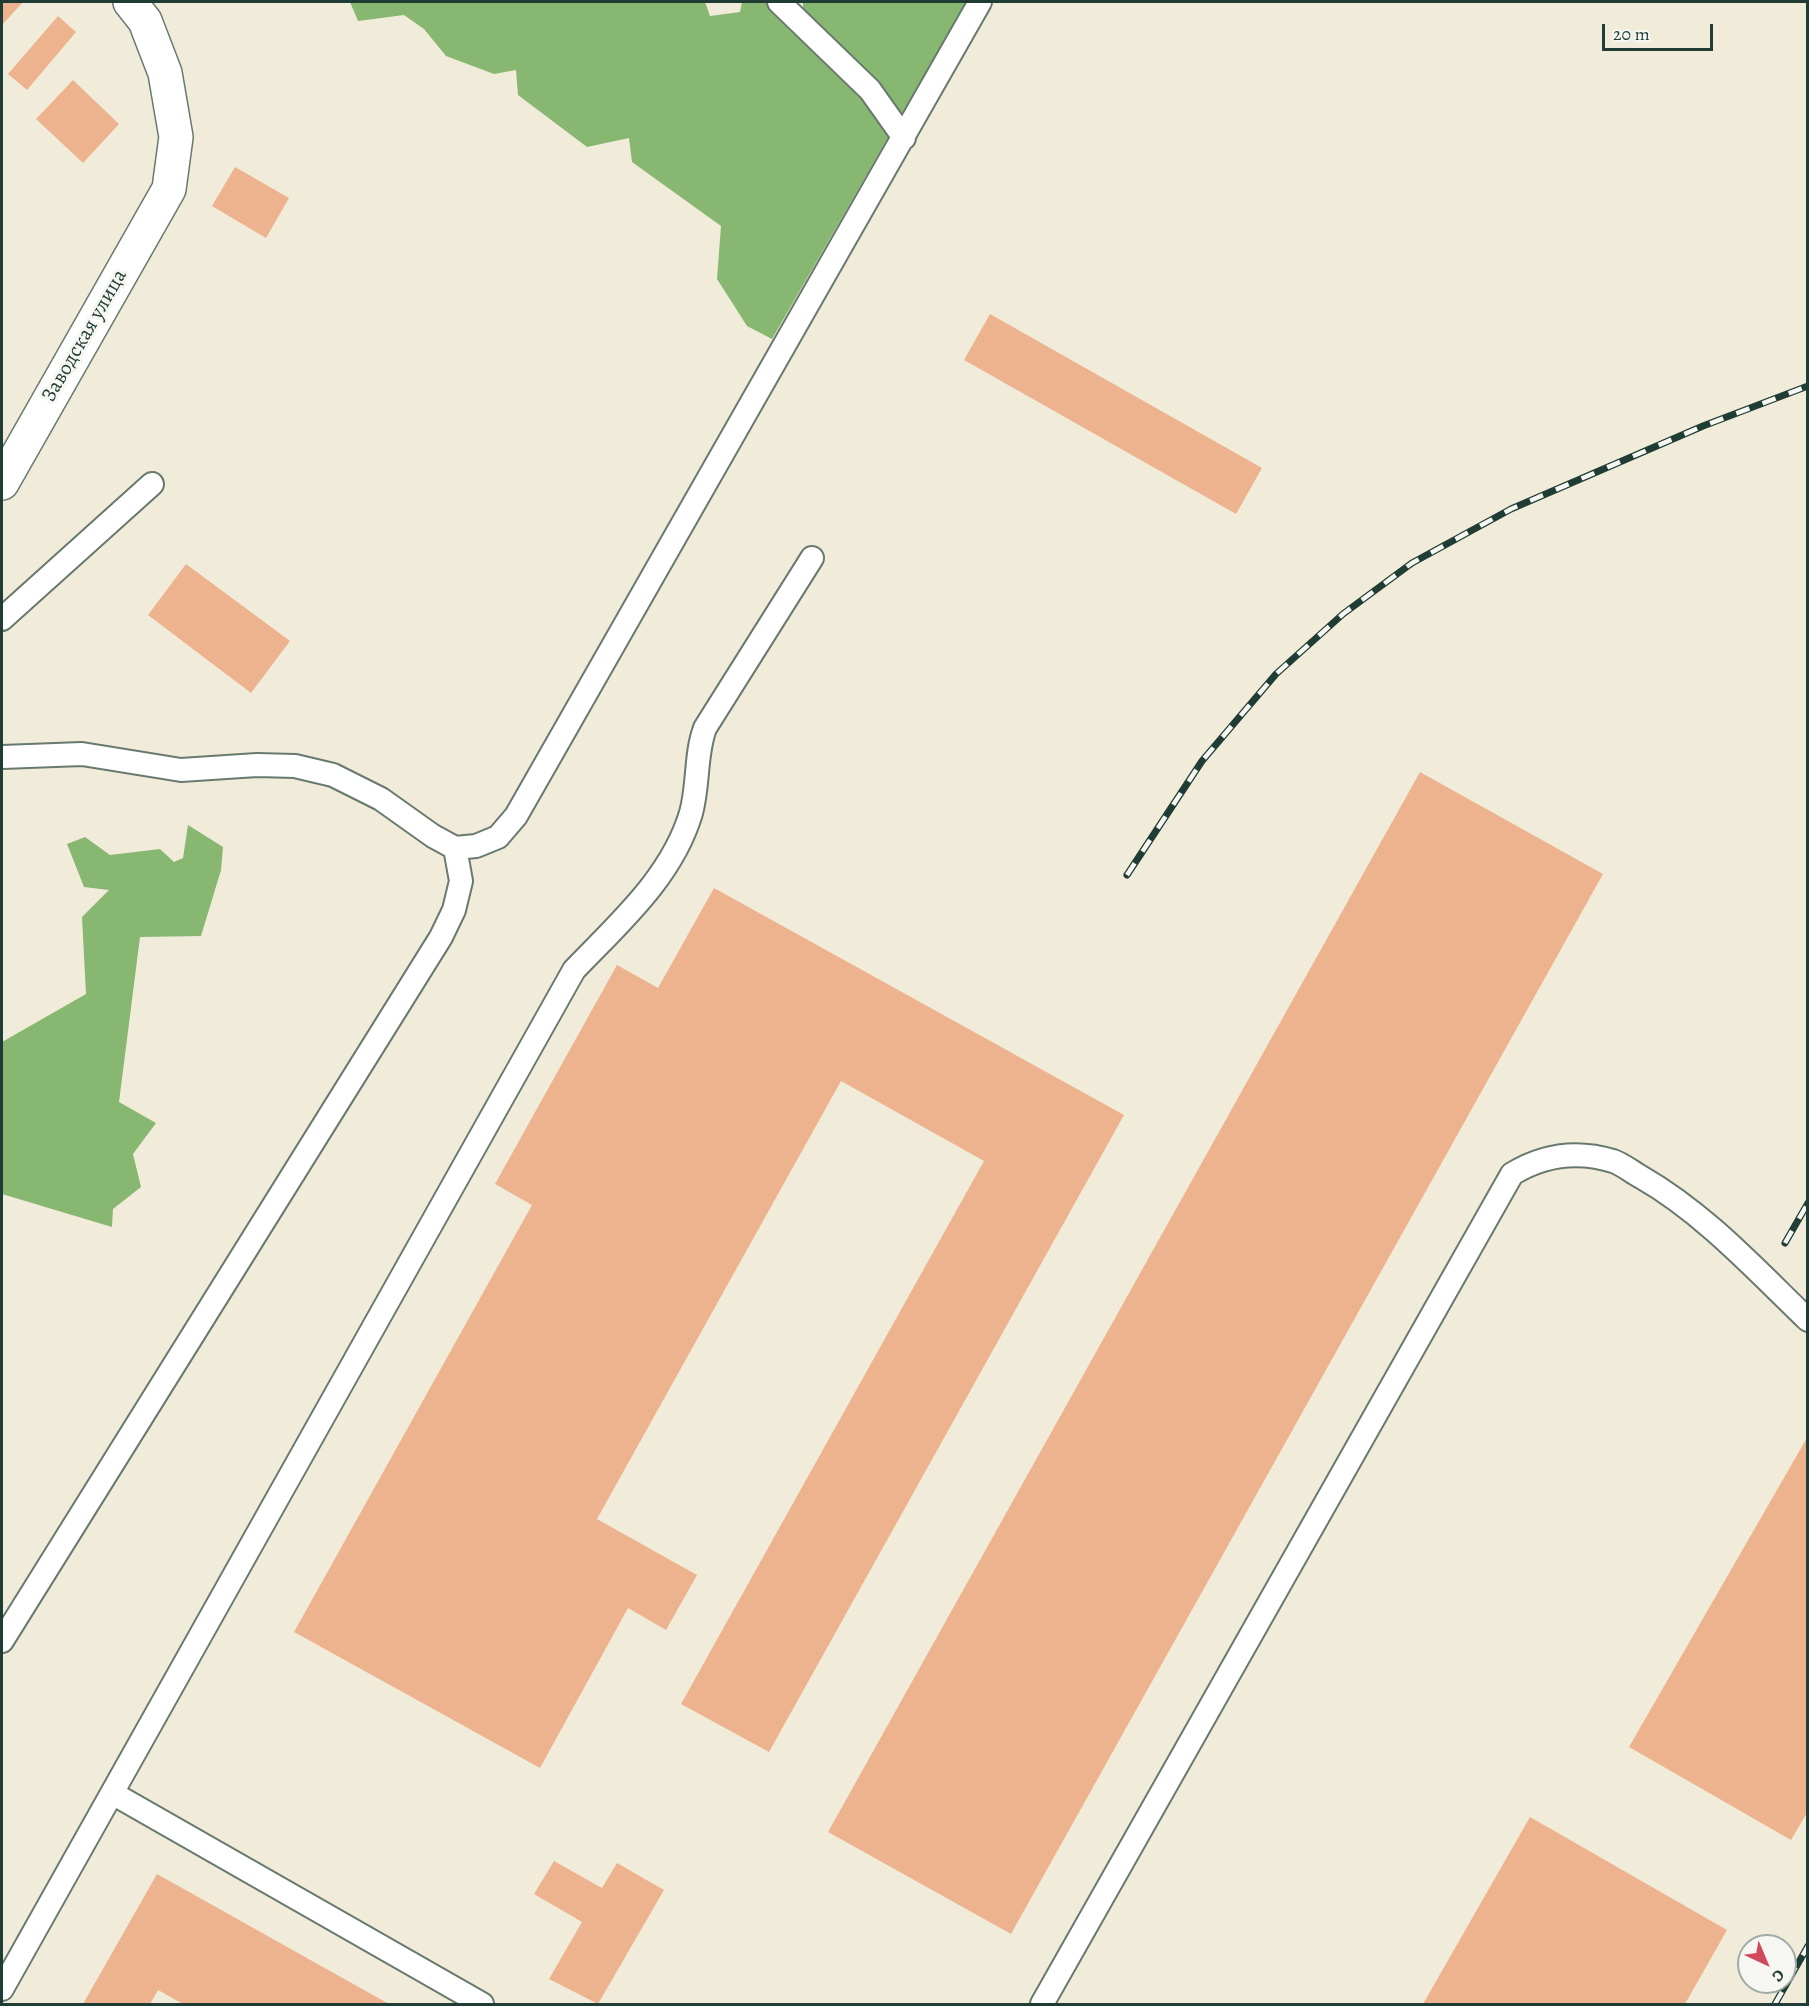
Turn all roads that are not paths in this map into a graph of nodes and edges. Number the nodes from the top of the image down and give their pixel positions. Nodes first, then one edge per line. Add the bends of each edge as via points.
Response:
1 (130, 2) edge
2 (779, 2) edge
3 (980, 2) edge
4 (904, 138) junction
5 (2, 483) edge
6 (153, 484) dead end
7 (812, 558) dead end
8 (2, 619) edge
9 (2, 757) edge
10 (455, 848) junction
11 (1808, 1320) edge
12 (2, 1641) edge
13 (112, 1793) junction
14 (2, 1989) edge
15 (482, 2004) edge
16 (1042, 2004) edge

1 - 5 street, Заводская улица via 145,21 165,73 176,137 169,189
2 - 4 lane via 870,90
3 - 4 lane
4 - 10 lane via 516,816 498,837 476,846
6 - 8 lane
7 - 13 lane via 705,728 699,744 695,793 676,850 654,884 574,969
9 - 10 lane via 82,754 181,770 295,766 333,775 381,799
10 - 12 lane via 461,881 441,938
11 - 16 lane via 1735,1250 1663,1190 1613,1161 1566,1154 1532,1162 1512,1174
13 - 14 lane
13 - 15 lane

